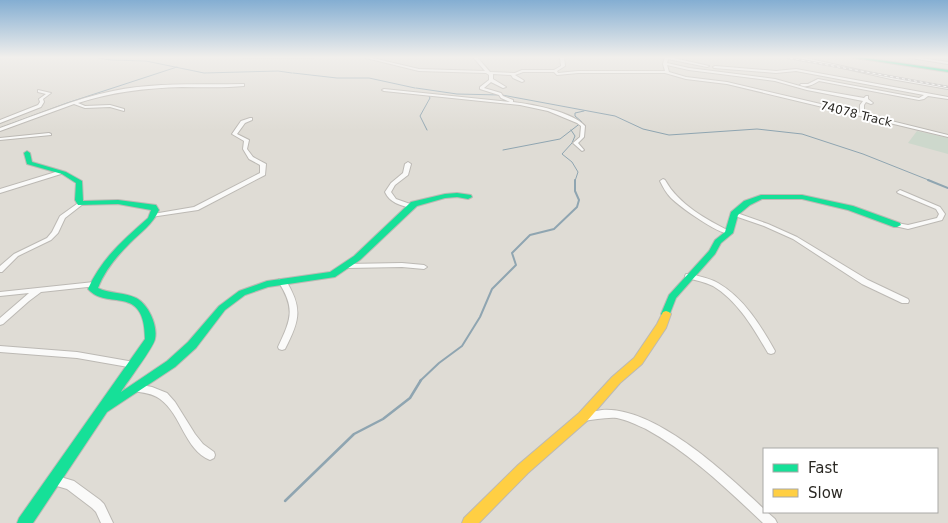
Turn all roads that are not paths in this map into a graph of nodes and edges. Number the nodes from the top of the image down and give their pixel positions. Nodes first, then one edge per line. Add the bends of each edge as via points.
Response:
1 (489, 81) edge
2 (494, 81) edge
3 (712, 81) edge
4 (780, 81) edge
5 (783, 81) edge
6 (814, 81) edge
7 (826, 81) edge
8 (848, 81) edge
9 (861, 81) edge
10 (909, 81) edge
11 (716, 82) joint
12 (872, 84) junction
13 (243, 85) dead end
14 (845, 85) junction
15 (504, 87) dead end
16 (948, 88) edge
17 (901, 89) junction
18 (384, 90) dead end
19 (870, 90) junction
20 (39, 91) dead end
21 (838, 94) junction
22 (928, 94) junction
23 (900, 95) junction
24 (948, 98) edge
25 (897, 100) dead end
26 (868, 101) junction
27 (74, 103) junction
28 (520, 104) junction
29 (824, 106) junction
30 (122, 110) dead end
31 (859, 115) junction
32 (250, 119) dead end
33 (0, 122) edge
34 (0, 130) edge
35 (49, 134) dead end
36 (948, 136) edge
37 (0, 139) edge
38 (582, 150) dead end
39 (26, 153) dead end
40 (408, 164) dead end
41 (59, 172) junction
42 (663, 181) dead end
43 (0, 192) edge
44 (900, 192) dead end
45 (468, 198) dead end
46 (81, 202) junction
47 (411, 206) junction
48 (734, 214) junction
49 (153, 216) junction
50 (897, 225) joint
51 (729, 233) junction
52 (347, 266) junction
53 (424, 267) dead end
54 (0, 270) edge
55 (689, 276) junction
56 (282, 281) junction
57 (94, 284) junction
58 (43, 289) junction
59 (0, 294) edge
60 (905, 301) dead end
61 (0, 322) edge
62 (282, 347) dead end
63 (0, 349) edge
64 (772, 351) dead end
65 (134, 365) junction
66 (137, 388) junction
67 (104, 409) junction
68 (583, 417) junction
69 (210, 455) dead end
70 (54, 480) junction
71 (24, 523) edge
72 (107, 523) edge
73 (469, 523) edge
74 (771, 523) edge

1 - 28 street via 480,88
2 - 15 street
3 - 11 street, 74078 Track
4 - 21 street
5 - 6 street via 805,85
7 - 14 street
8 - 14 street
9 - 12 street
10 - 16 street
11 - 29 street, 74078 Track
12 - 17 street
12 - 19 street
13 - 27 street via 144,88
14 - 19 street
14 - 21 street
17 - 22 street
17 - 23 street
18 - 28 street
19 - 23 street
19 - 26 street
20 - 33 street via 49,94 41,99 40,106
21 - 26 street
21 - 29 street
22 - 23 street via 922,99
22 - 24 street
23 - 25 street
26 - 31 street via 862,105
27 - 30 street
27 - 34 street
28 - 38 street via 549,110 579,122 583,126 582,138 575,143
29 - 31 street, 74078 Track
31 - 36 street, 74078 Track
32 - 49 street via 242,122 234,134 247,140 246,149 251,158 263,164 263,174 196,209
35 - 37 street
39 - 41 street via 29,163
40 - 47 street via 406,174 388,192 394,200
41 - 43 street
41 - 46 street via 80,182
42 - 51 street via 676,199 696,216
44 - 50 street via 938,208 942,214 940,219 908,227
45 - 47 street via 446,196
46 - 49 street via 147,205 155,210
46 - 54 street via 62,217 49,240 16,255
47 - 52 street
48 - 50 street via 754,199 787,196 850,208
48 - 51 street
48 - 60 street via 795,238 865,282
49 - 57 street via 108,264
51 - 55 street
52 - 53 street via 402,264
52 - 56 street via 332,275
55 - 64 street via 706,279 730,297 750,318
55 - 68 street via 672,297 662,325 647,349
56 - 62 street via 292,299 296,316
56 - 66 street via 255,288 230,302 192,345
57 - 58 street
57 - 65 street via 96,292 129,298 142,308 151,333
58 - 59 street
58 - 61 street
63 - 65 street via 77,355
65 - 67 street
66 - 67 street
66 - 69 street via 152,389 166,398 196,444
67 - 70 street
68 - 73 street via 523,469
68 - 74 street via 622,415 666,437 705,465
70 - 71 street
70 - 72 street via 70,485 96,504

